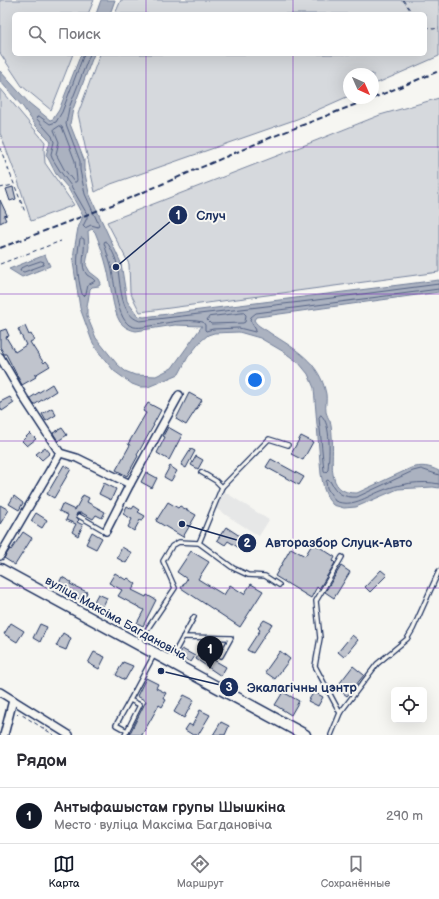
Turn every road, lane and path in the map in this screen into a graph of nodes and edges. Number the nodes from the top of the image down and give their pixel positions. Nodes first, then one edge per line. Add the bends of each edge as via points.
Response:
1 (403, 0) edge
2 (412, 12) edge
3 (427, 27) edge
4 (439, 28) edge
5 (0, 148) edge
6 (14, 185) junction
7 (0, 188) edge
8 (25, 212) dead end
9 (61, 241) dead end
10 (0, 264) edge
11 (0, 357) edge
12 (179, 395) dead end
13 (288, 445) dead end
14 (60, 453) junction
15 (201, 472) dead end
16 (130, 484) junction
17 (222, 487) junction
18 (79, 516) dead end
19 (106, 532) joint
20 (199, 543) junction
21 (0, 556) edge
22 (342, 556) dead end
23 (0, 569) edge
24 (439, 571) edge
25 (279, 585) dead end
26 (194, 617) dead end
27 (183, 637) junction
28 (137, 644) junction
29 (155, 654) junction
30 (221, 656) dead end
31 (170, 662) junction
32 (0, 692) edge
33 (13, 700) junction
34 (130, 700) junction
35 (340, 713) junction
36 (15, 717) dead end
37 (127, 731) junction
38 (4, 735) edge
39 (54, 735) edge
40 (69, 735) edge
41 (125, 735) edge
42 (304, 735) edge
43 (331, 735) edge

1 - 2 path
3 - 4 path
5 - 6 path
6 - 7 path
6 - 8 path
9 - 10 path
11 - 14 street
12 - 16 street
13 - 17 lane via 269,439
14 - 16 street via 77,458
14 - 21 street
15 - 17 lane
16 - 19 street
17 - 20 lane
18 - 19 lane
20 - 25 lane via 233,568 248,575 265,576
20 - 28 lane via 179,542 172,546 163,561 175,588
22 - 35 lane via 316,602 320,638 315,666
23 - 28 main road, вуліца Максіма Багдановіча
24 - 35 lane via 407,639 377,664
26 - 27 lane
27 - 30 lane via 231,638
27 - 31 lane
28 - 29 main road, вуліца Максіма Багдановіча
29 - 31 main road, вуліца Максіма Багдановіча
29 - 34 lane
31 - 42 main road, вуліца Максіма Багдановіча
32 - 33 street
33 - 38 street
33 - 40 street
34 - 37 lane via 140,705
34 - 37 lane via 116,725
35 - 43 lane
36 - 39 path via 19,714
37 - 41 lane

